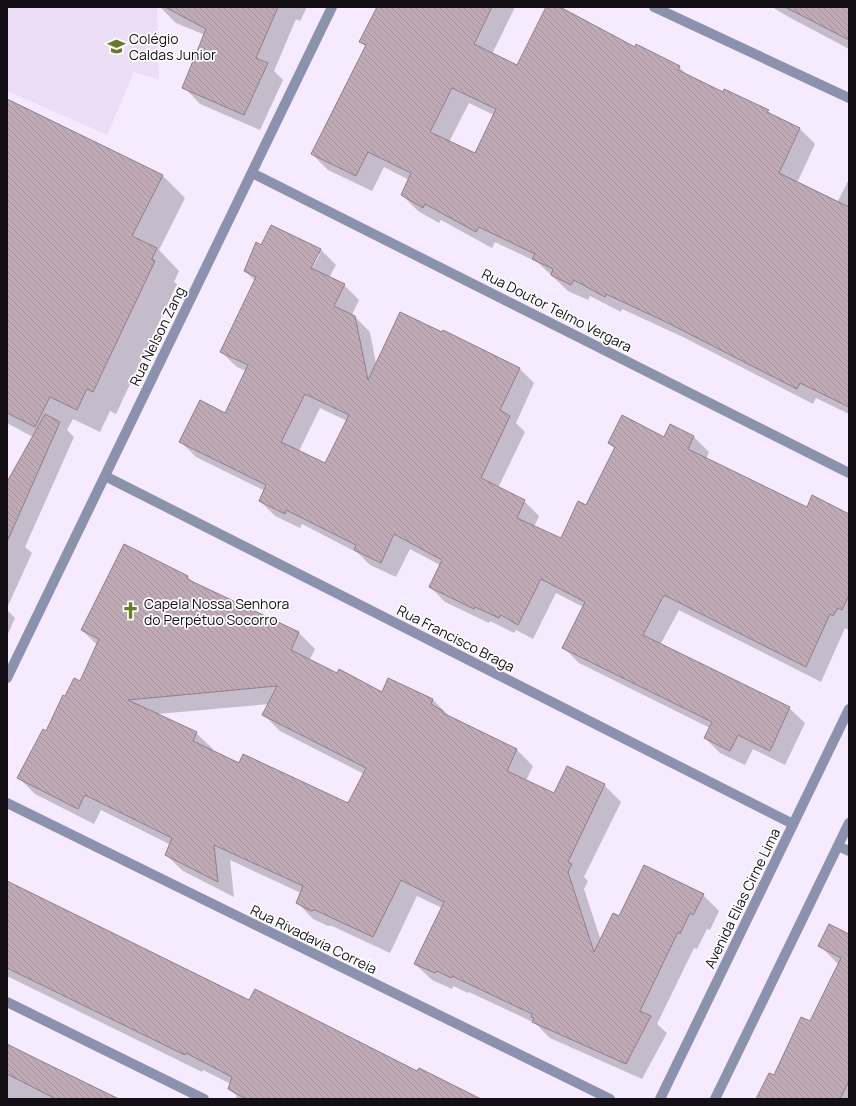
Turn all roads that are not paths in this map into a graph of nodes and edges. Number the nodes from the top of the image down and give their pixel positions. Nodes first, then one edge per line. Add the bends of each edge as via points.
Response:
1 (332, 7) edge
2 (654, 7) edge
3 (849, 98) edge
4 (252, 173) junction
5 (849, 473) edge
6 (105, 476) junction
7 (7, 678) edge
8 (849, 708) edge
9 (7, 804) edge
10 (849, 823) edge
11 (794, 824) junction
12 (838, 846) junction
13 (849, 851) edge
14 (7, 1002) edge
15 (204, 1099) edge
16 (610, 1099) edge
17 (660, 1099) edge
18 (715, 1099) edge

1 - 4 street, Rua Nelson Zang
2 - 3 street
4 - 5 street, Rua Doutor Telmo Vergara
4 - 6 street, Rua Nelson Zang
6 - 7 street, Rua Nelson Zang
6 - 11 street, Rua Francisco Braga
8 - 11 street, Avenida Elias Cirne Lima
9 - 16 street, Rua Rivadavia Correia
10 - 12 street
11 - 17 street, Avenida Elias Cirne Lima
12 - 13 street
12 - 18 street
14 - 15 street

